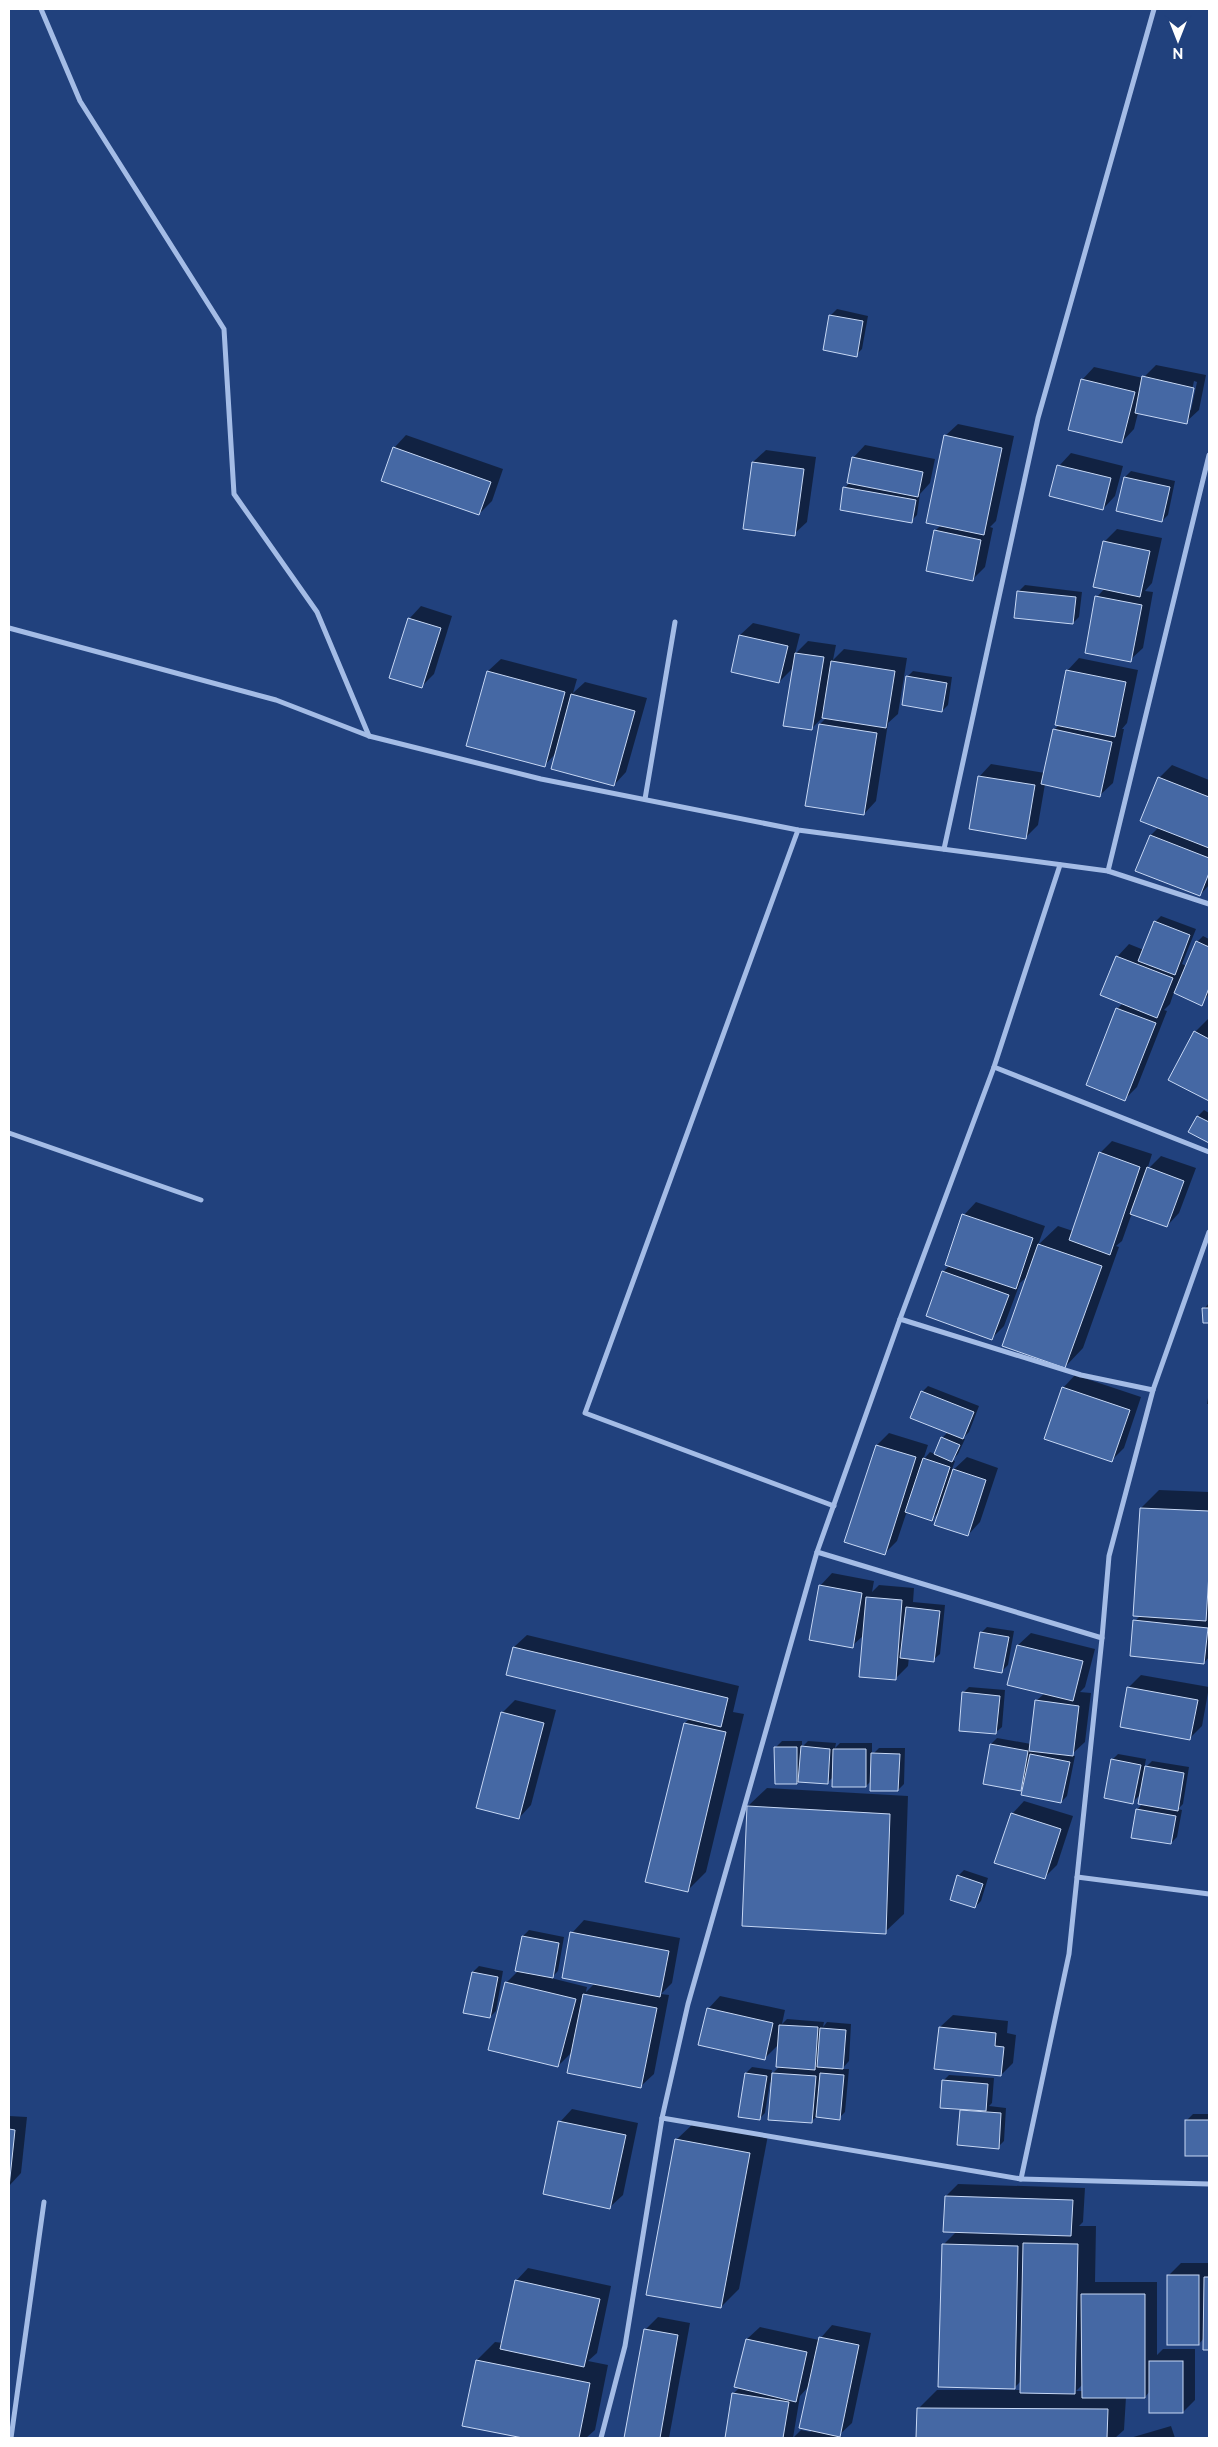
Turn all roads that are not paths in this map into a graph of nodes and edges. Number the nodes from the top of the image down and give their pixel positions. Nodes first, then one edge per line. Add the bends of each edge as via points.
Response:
1 (41, 9) edge
2 (1154, 9) edge
3 (1209, 455) edge
4 (675, 622) dead end
5 (9, 628) edge
6 (368, 736) junction
7 (645, 799) junction
8 (798, 830) junction
9 (944, 849) junction
10 (1060, 865) junction
11 (1108, 871) junction
12 (1209, 904) edge
13 (994, 1067) junction
14 (9, 1133) edge
15 (1209, 1152) edge
16 (201, 1200) dead end
17 (1209, 1232) edge
18 (900, 1319) junction
19 (1153, 1390) junction
20 (834, 1506) junction
21 (817, 1552) junction
22 (1102, 1638) junction
23 (1077, 1877) junction
24 (1209, 1894) edge
25 (662, 2118) junction
26 (1021, 2179) junction
27 (1209, 2184) edge
28 (44, 2202) dead end
29 (11, 2438) edge
30 (601, 2438) edge

1 - 6 street via 80,101 224,329 234,494 317,612
2 - 9 street via 1038,418
3 - 11 street
4 - 7 street
5 - 6 street via 276,700
6 - 7 street via 541,779
7 - 8 street
8 - 9 street
8 - 20 street via 585,1413
9 - 10 street
10 - 11 street
10 - 13 street
11 - 12 street
13 - 15 street
13 - 18 street
14 - 16 street
17 - 19 street
18 - 19 street via 1082,1375
18 - 20 street
19 - 22 street via 1109,1556
20 - 21 street
21 - 22 street
21 - 25 street via 688,2004
22 - 23 street
23 - 24 street
23 - 26 street via 1069,1954
25 - 26 street
25 - 30 street via 625,2346
26 - 27 street
28 - 29 street

